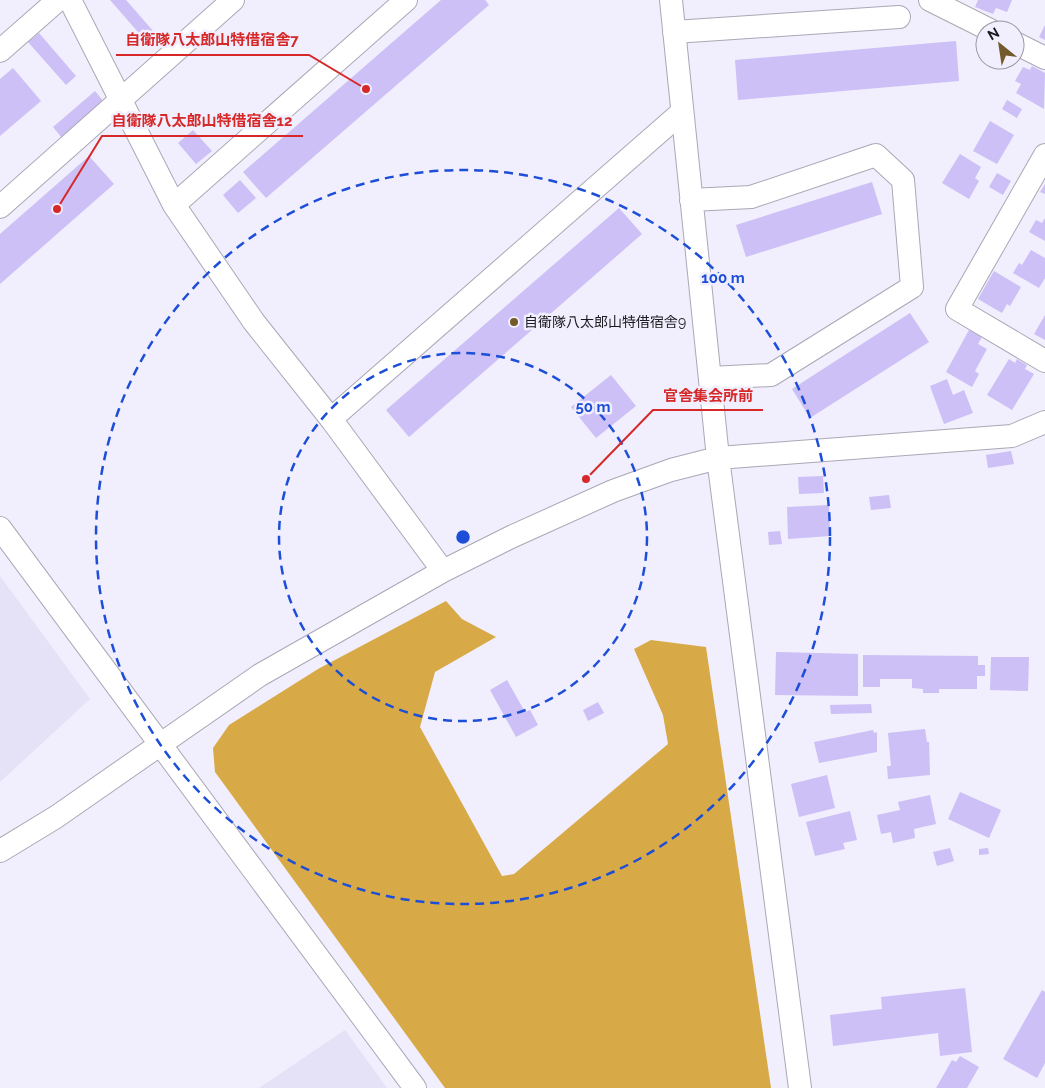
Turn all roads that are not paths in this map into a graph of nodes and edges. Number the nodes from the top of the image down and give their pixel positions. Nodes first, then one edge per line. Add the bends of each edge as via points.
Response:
1 (58, 0) edge
2 (70, 0) edge
3 (234, 0) edge
4 (406, 0) edge
5 (671, 0) edge
6 (930, 0) edge
7 (955, 6) edge
8 (899, 17) dead end
9 (975, 20) edge
10 (674, 32) junction
11 (1025, 48) edge
12 (0, 51) edge
13 (1045, 58) edge
14 (120, 100) junction
15 (682, 112) junction
16 (1045, 155) edge
17 (691, 200) junction
18 (174, 205) junction
19 (0, 207) edge
20 (1045, 361) edge
21 (710, 378) junction
22 (332, 419) junction
23 (1045, 422) edge
24 (718, 458) junction
25 (0, 528) edge
26 (443, 571) junction
27 (160, 745) junction
28 (0, 851) edge
29 (415, 1088) edge
30 (800, 1088) edge

1 - 12 street
2 - 14 street
3 - 14 street
4 - 18 street
5 - 10 street
6 - 7 street
7 - 9 street
8 - 10 street
10 - 15 street
11 - 13 street
14 - 18 street
14 - 19 street
15 - 17 street
15 - 22 street
16 - 20 street via 958,309
17 - 21 street
17 - 21 street via 751,197 876,155 903,180 912,287 771,375
18 - 22 street via 254,322
21 - 24 street
22 - 26 street
23 - 24 street via 1012,436
24 - 26 street via 671,470 613,491
24 - 30 street
25 - 27 street
26 - 27 street via 260,676
27 - 28 street via 56,817
27 - 29 street

